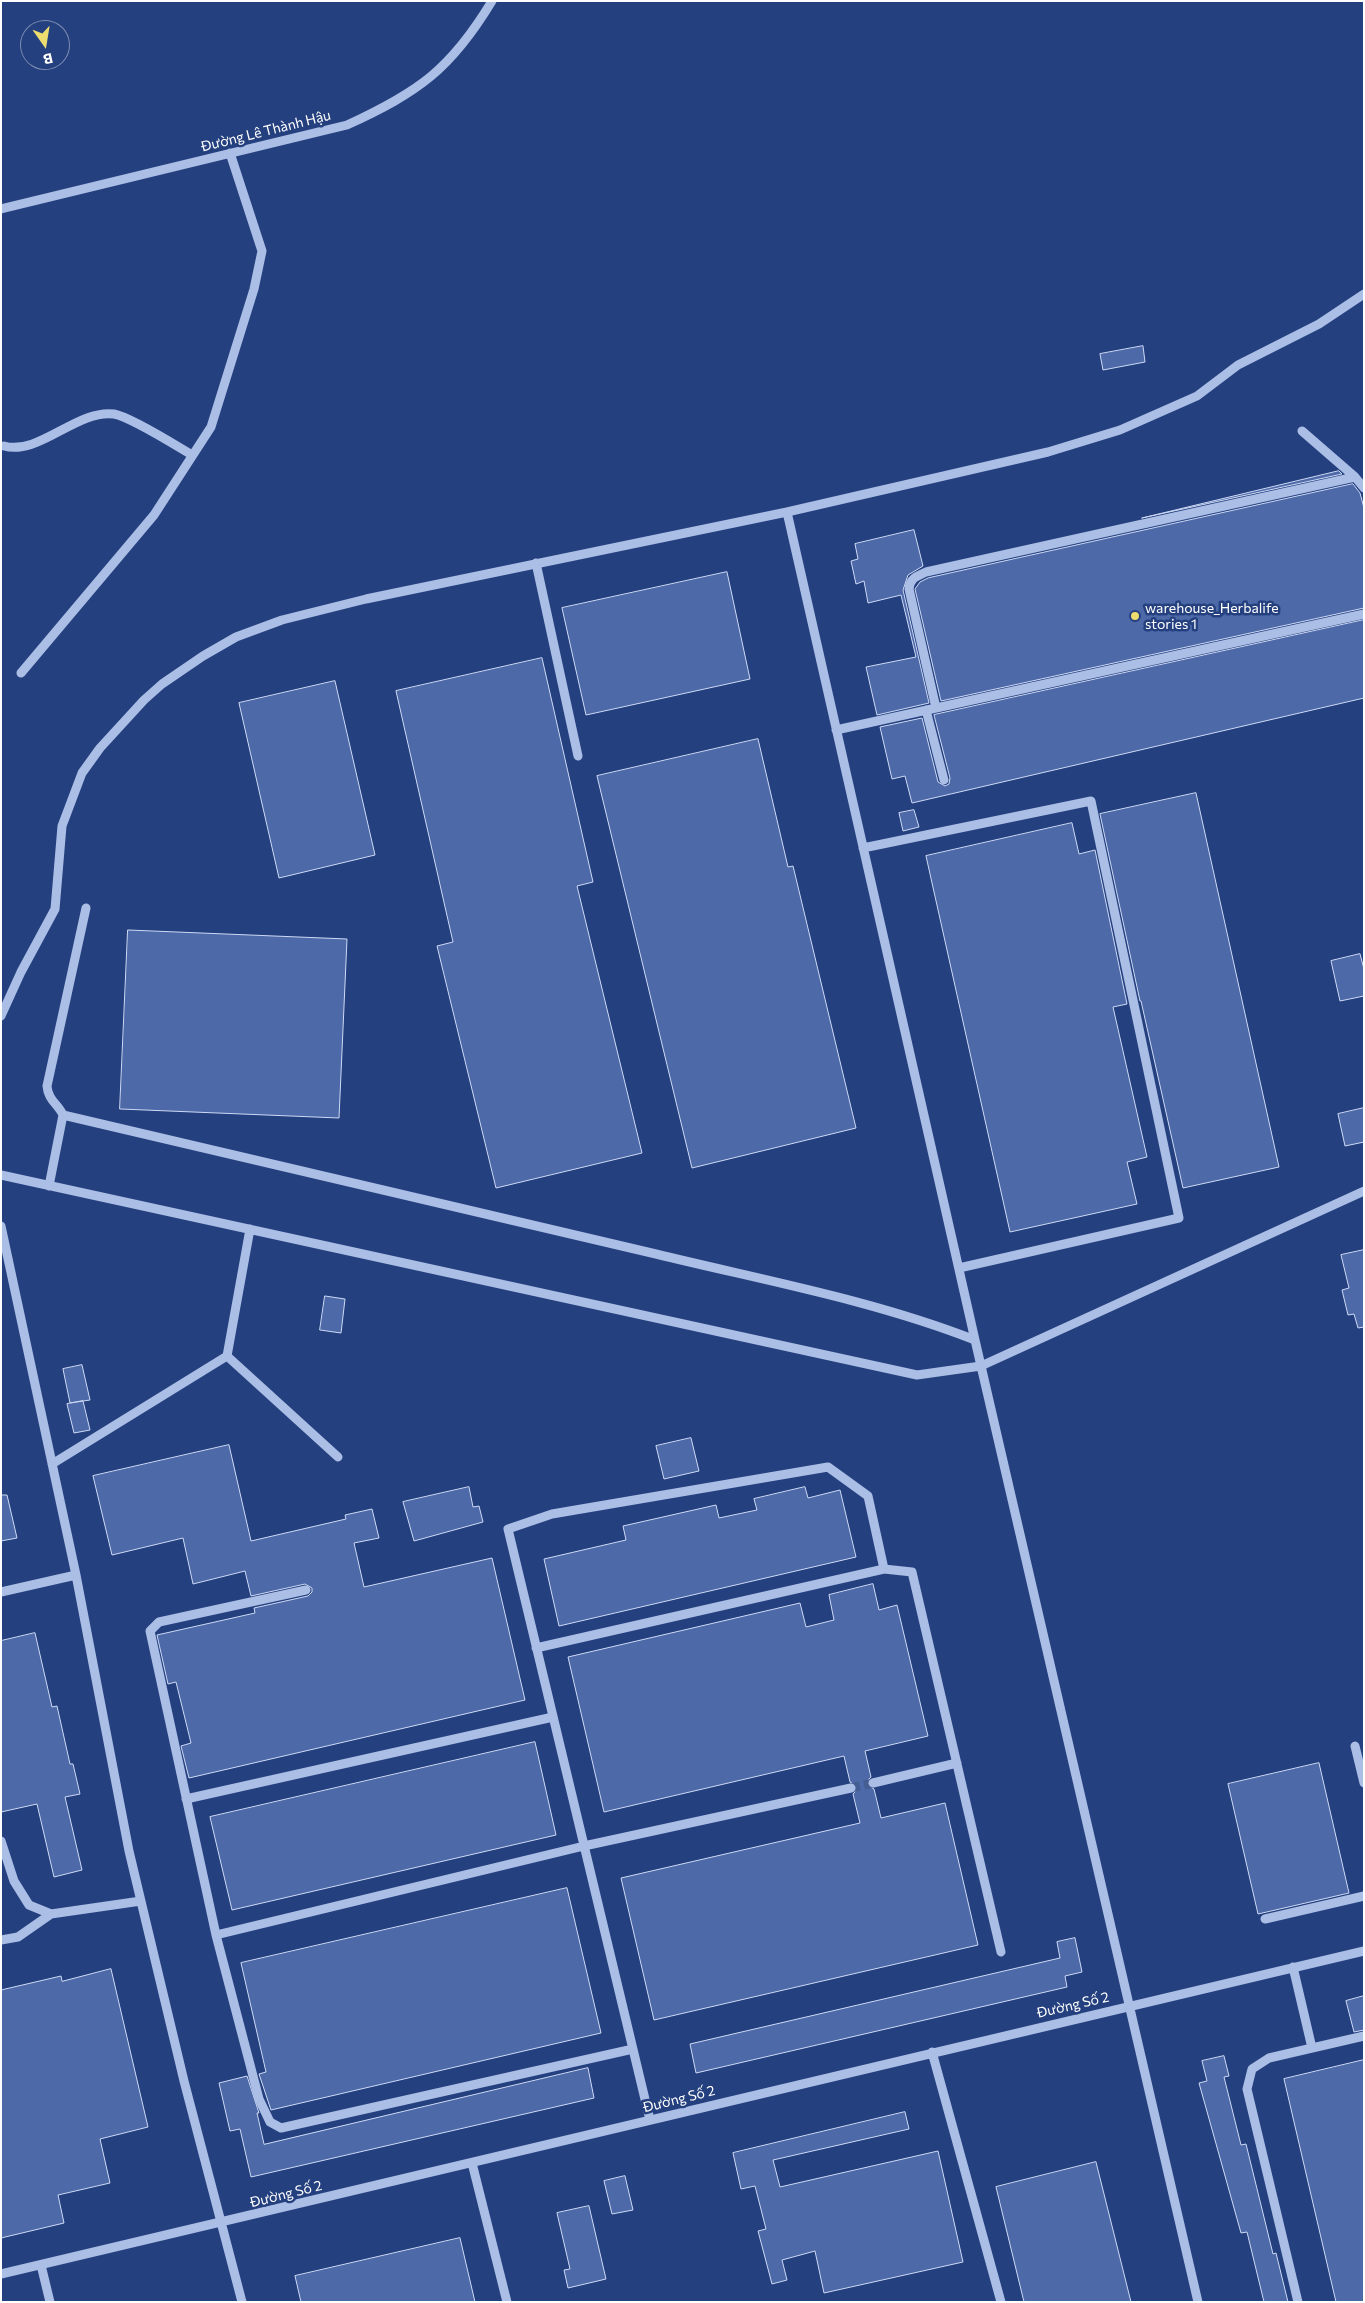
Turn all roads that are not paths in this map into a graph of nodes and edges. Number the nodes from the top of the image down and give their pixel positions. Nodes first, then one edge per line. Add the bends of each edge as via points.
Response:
1 (492, 1) edge
2 (230, 153) junction
3 (1, 210) edge
4 (1364, 294) edge
5 (1302, 431) dead end
6 (4, 446) dead end
7 (192, 455) junction
8 (1356, 477) junction
9 (1364, 488) edge
10 (787, 512) junction
11 (536, 563) junction
12 (1364, 614) edge
13 (21, 673) dead end
14 (936, 708) junction
15 (926, 710) junction
16 (836, 730) junction
17 (578, 756) dead end
18 (944, 780) dead end
19 (863, 848) junction
20 (86, 908) dead end
21 (1, 1016) edge
22 (63, 1115) junction
23 (1, 1175) edge
24 (49, 1186) junction
25 (1364, 1191) edge
26 (1, 1226) edge
27 (250, 1229) junction
28 (959, 1268) junction
29 (975, 1340) junction
30 (227, 1356) junction
31 (981, 1366) junction
32 (338, 1457) dead end
33 (52, 1464) junction
34 (884, 1569) junction
35 (76, 1575) junction
36 (306, 1590) dead end
37 (1, 1592) edge
38 (536, 1648) junction
39 (553, 1717) junction
40 (1355, 1746) dead end
41 (957, 1763) junction
42 (873, 1783) tunnel mouth
43 (1364, 1783) edge
44 (851, 1788) tunnel mouth
45 (186, 1799) junction
46 (1, 1841) edge
47 (584, 1846) junction
48 (1364, 1896) edge
49 (141, 1900) junction
50 (52, 1914) junction
51 (1265, 1918) dead end
52 (216, 1935) junction
53 (1, 1940) edge
54 (1364, 1951) edge
55 (1001, 1952) dead end
56 (1293, 1967) junction
57 (1128, 2006) junction
58 (1364, 2036) edge
59 (1312, 2048) junction
60 (633, 2049) junction
61 (932, 2052) junction
62 (650, 2120) junction
63 (472, 2163) junction
64 (221, 2224) junction
65 (41, 2265) junction
66 (1, 2274) edge
67 (50, 2302) edge
68 (242, 2302) edge
69 (506, 2302) edge
70 (1001, 2302) edge
71 (1198, 2302) edge
72 (1298, 2302) edge

1 - 2 street, Đường Lê Thành Hậu via 472,35 443,68 384,108 347,125
2 - 3 street, Đường Lê Thành Hậu
2 - 7 street via 262,251 254,289 211,427
4 - 10 street via 1319,324 1238,365 1197,396 1120,430 1048,452
5 - 8 street
6 - 7 street via 26,445 83,420 111,414 125,418
7 - 13 street via 154,515
8 - 9 street
8 - 14 street via 914,577 909,589
10 - 11 street
10 - 16 street
11 - 17 street
11 - 21 street via 282,620 236,637 162,684 126,718 82,773 62,826 55,909
12 - 14 street
14 - 15 street
15 - 16 street
15 - 18 street
16 - 19 street
19 - 28 street
19 - 28 street via 1091,801 1179,1218
20 - 22 street via 47,1086 50,1099
22 - 24 street
22 - 29 street via 806,1291 922,1320
23 - 24 street
24 - 27 street
25 - 31 street
26 - 33 street
27 - 30 street
27 - 31 street via 917,1375
28 - 29 street
29 - 31 street
30 - 32 street
30 - 33 street
31 - 57 street
33 - 35 street
34 - 38 street
34 - 38 street via 868,1496 828,1467 552,1514 508,1529
34 - 41 street via 912,1572
35 - 37 street
35 - 49 street
36 - 45 street via 159,1622 150,1631
38 - 39 street
39 - 45 street
39 - 47 street
40 - 43 street
41 - 42 street
41 - 55 street
44 - 47 street
45 - 52 street
46 - 50 street via 14,1882 29,1905
47 - 52 street
47 - 60 street
48 - 51 street
49 - 50 street
49 - 64 street
50 - 53 street via 18,1937
52 - 60 street via 259,2099 270,2122 281,2128
54 - 56 street, Đường Số 2
56 - 57 street, Đường Số 2
56 - 59 street
57 - 61 street, Đường Số 2
57 - 71 street
58 - 59 street
59 - 72 street via 1270,2058 1252,2068 1247,2089
60 - 62 street
61 - 62 street, Đường Số 2
61 - 70 street
62 - 63 street, Đường Số 2
63 - 64 street, Đường Số 2
63 - 69 street
64 - 65 street, Đường Số 2
64 - 68 street
65 - 66 street, Đường Số 2
65 - 67 street

